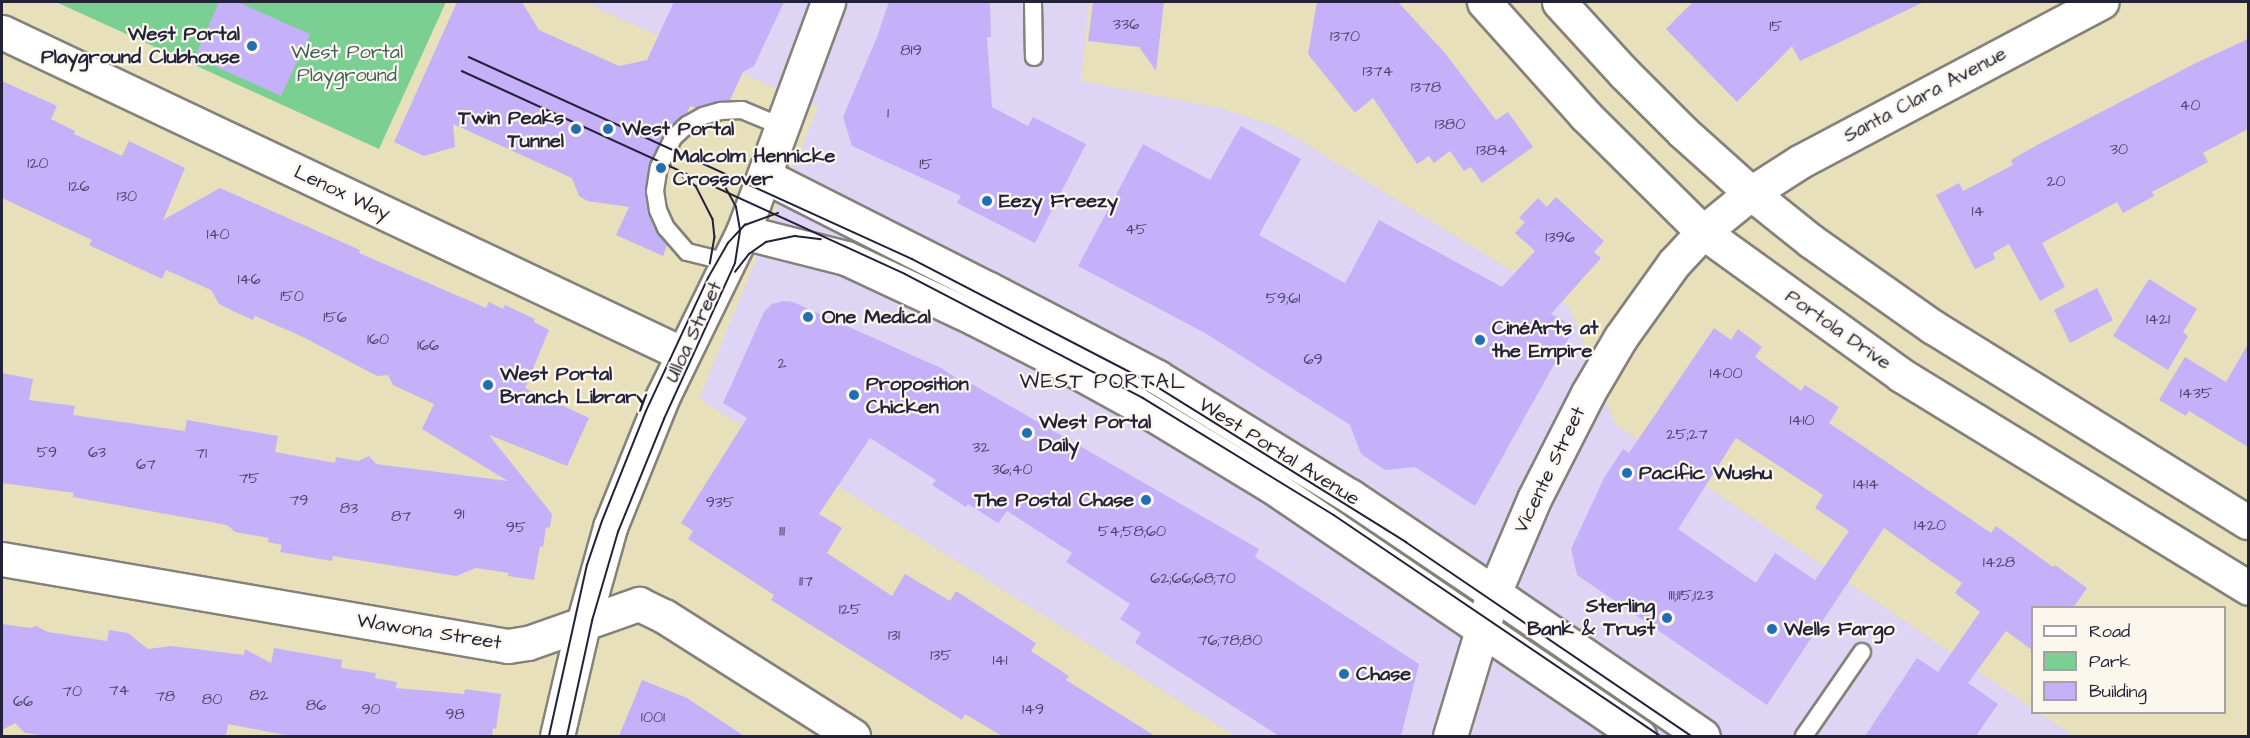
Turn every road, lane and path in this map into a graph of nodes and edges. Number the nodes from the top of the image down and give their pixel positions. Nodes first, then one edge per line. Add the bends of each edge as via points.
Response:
1 (828, 2) edge
2 (1033, 2) edge
3 (1484, 2) edge
4 (1559, 2) edge
5 (2101, 2) edge
6 (2066, 9) edge
7 (2, 32) edge
8 (1034, 57) dead end
9 (783, 127) junction
10 (765, 176) junction
11 (1751, 193) junction
12 (743, 232) junction
13 (1703, 232) junction
14 (728, 262) junction
15 (683, 354) junction
16 (2248, 522) edge
17 (2, 559) edge
18 (2248, 588) edge
19 (1494, 593) junction
20 (583, 624) junction
21 (1483, 630) junction
22 (1862, 652) dead end
23 (557, 736) edge
24 (853, 736) edge
25 (1450, 736) edge
26 (1639, 736) edge
27 (1703, 736) edge
28 (1804, 736) edge

1 - 9 street, Ulloa Street
2 - 8 lane
3 - 13 street, Portola Drive via 1585,115
4 - 11 street via 1666,115
5 - 6 street, Santa Clara Avenue
6 - 11 street, Santa Clara Avenue
7 - 15 street, Lenox Way
9 - 10 street, Ulloa Street
9 - 14 lane via 742,110 703,116 673,138 659,167 658,210 666,228 687,252
10 - 12 street, Ulloa Street
10 - 19 street, West Portal Avenue via 1157,377 1350,496
11 - 13 street, Santa Clara Avenue
11 - 16 street via 1811,241 1933,327
12 - 14 street, Ulloa Street
12 - 21 street, West Portal Avenue via 846,258 1058,361 1300,504
13 - 18 street, Portola Drive via 1901,375
13 - 19 street, Vicente Street via 1649,296 1588,393 1534,499
14 - 15 street, Ulloa Street
15 - 20 street, Ulloa Street via 610,527
17 - 20 street, Wawona Street via 508,646
19 - 21 street, Vicente Street
19 - 27 street, West Portal Avenue
20 - 23 street, Ulloa Street
20 - 24 street, Wawona Street via 639,604
21 - 25 street, Vicente Street
21 - 26 street, West Portal Avenue
22 - 28 lane

